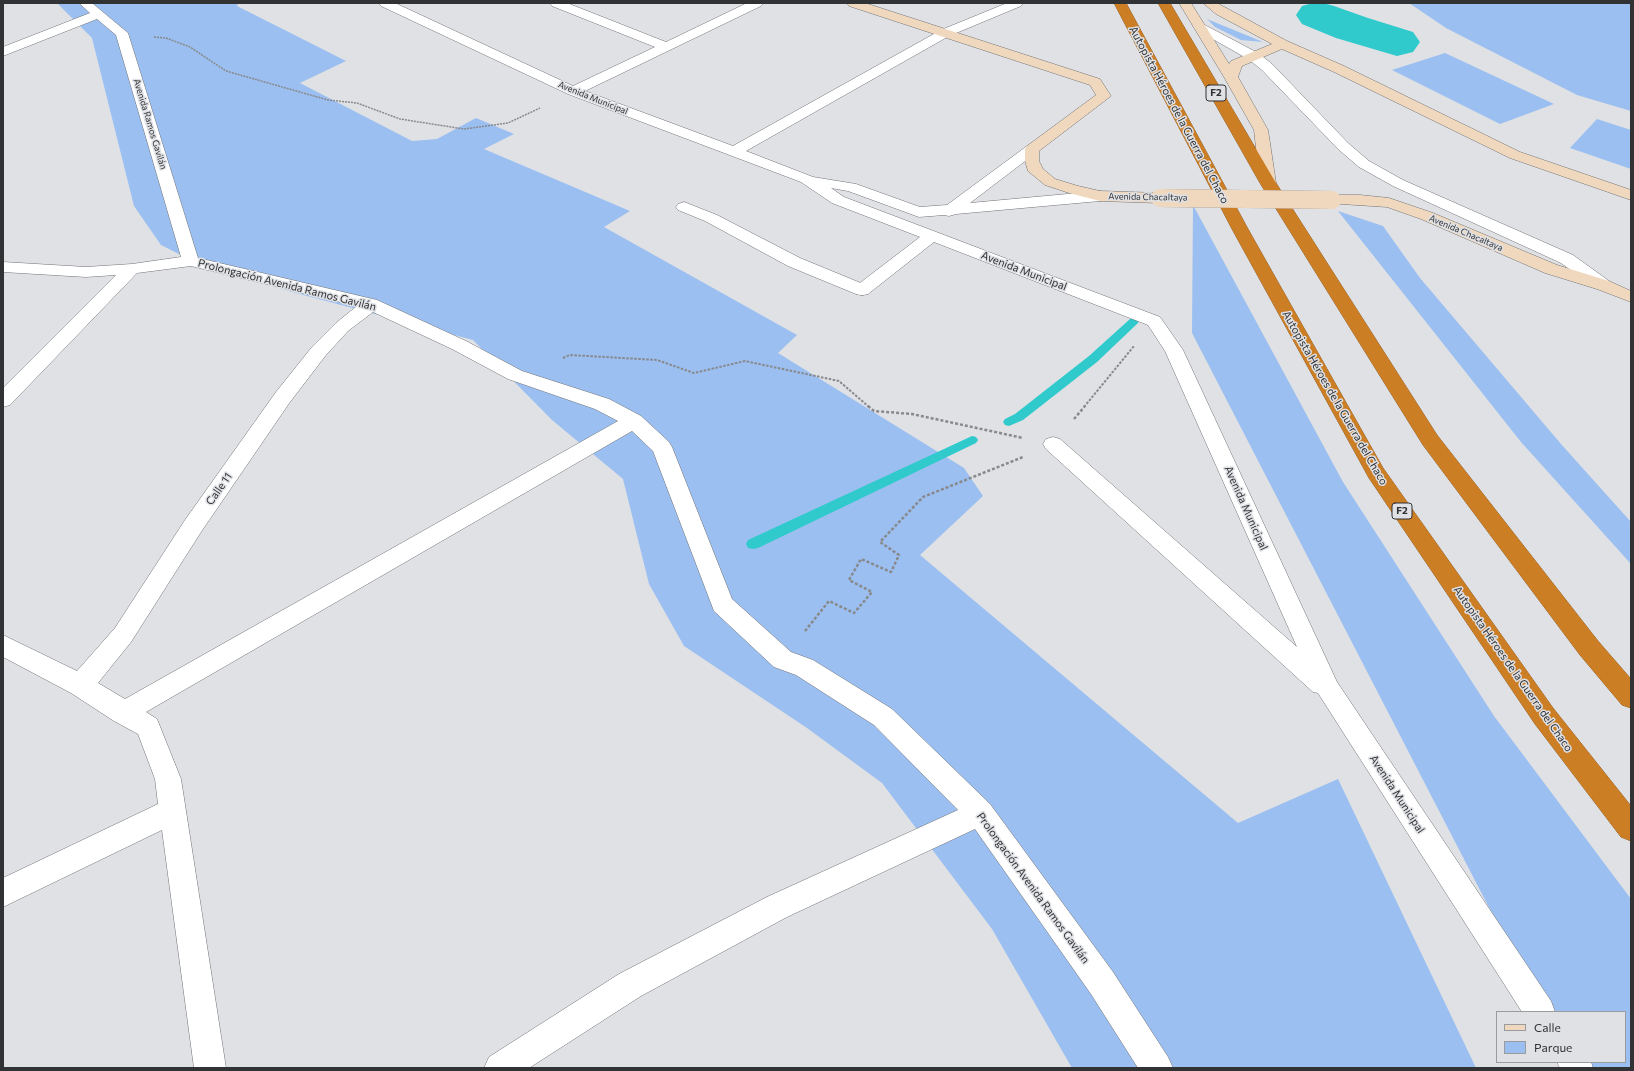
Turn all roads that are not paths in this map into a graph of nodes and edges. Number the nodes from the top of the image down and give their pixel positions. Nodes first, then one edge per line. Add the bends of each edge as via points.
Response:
1 (85, 3) edge
2 (385, 3) edge
3 (556, 3) edge
4 (757, 3) edge
5 (853, 3) edge
6 (1017, 3) edge
7 (1120, 3) edge
8 (1164, 3) edge
9 (1185, 3) edge
10 (1209, 3) edge
11 (1219, 7) edge
12 (98, 14) junction
13 (1199, 26) junction
14 (945, 33) junction
15 (1282, 44) junction
16 (665, 46) junction
17 (3, 52) edge
18 (1253, 56) junction
19 (1231, 77) junction
20 (573, 91) junction
21 (1032, 150) junction
22 (734, 152) junction
23 (806, 179) junction
24 (1268, 183) junction
25 (1631, 195) edge
26 (1100, 196) junction
27 (684, 207) dead end
28 (949, 211) junction
29 (931, 236) junction
30 (192, 261) junction
31 (3, 267) edge
32 (132, 269) junction
33 (1603, 285) junction
34 (1631, 296) edge
35 (371, 304) junction
36 (3, 400) edge
37 (634, 421) junction
38 (1053, 444) road end
39 (3, 645) edge
40 (80, 685) junction
41 (1328, 689) junction
42 (1631, 697) edge
43 (123, 713) junction
44 (173, 811) junction
45 (980, 813) junction
46 (1631, 828) edge
47 (3, 893) edge
48 (1539, 1011) edge
49 (210, 1068) edge
50 (500, 1068) edge
51 (1157, 1068) edge

1 - 12 street
2 - 20 street, Avenida Municipal
3 - 16 street
4 - 16 street
5 - 14 street
6 - 14 street
7 - 46 highway, Autopista Héroes de la Guerra del Chaco / F2 via 1240,229 1376,473 1544,716
8 - 24 highway, F2
9 - 13 street
10 - 11 street
11 - 15 street
12 - 17 street
12 - 30 street, Avenida Ramos Gavilán via 122,33
13 - 18 street
13 - 19 street
14 - 21 street via 1095,82 1104,96
14 - 22 street
15 - 18 street
15 - 25 street via 1515,155
16 - 20 street
18 - 19 street via 1236,64
18 - 33 street via 1364,164 1398,183 1567,259
19 - 24 street via 1261,130
20 - 22 street, Avenida Municipal
21 - 26 street, Avenida Chacaltaya via 1032,162 1036,170 1050,182
21 - 28 street
22 - 23 street, Avenida Municipal
23 - 28 street, Avenida Municipal via 851,187 919,212
23 - 29 street, Avenida Municipal via 838,200
24 - 42 highway, F2 via 1430,440 1589,648
26 - 28 street, Avenida Municipal
26 - 33 street, Avenida Chacaltaya, bridge via 1360,200 1389,204 1427,216 1551,269
27 - 29 street via 711,218 794,262 862,290
29 - 41 street, Avenida Municipal via 1154,321 1174,350
30 - 32 street
30 - 35 street, Prolongación Avenida Ramos Gavilán
31 - 32 street via 86,272
32 - 36 street
33 - 34 street, Avenida Chacaltaya
35 - 37 street, Prolongación Avenida Ramos Gavilán via 515,375 602,404
35 - 40 street, Calle 11 via 342,327 283,397 193,526 123,635
37 - 43 street
37 - 45 street, Prolongación Avenida Ramos Gavilán via 662,447 722,604 783,660 804,667 883,716
38 - 41 street
39 - 40 street
40 - 43 street
41 - 48 street, Avenida Municipal
43 - 44 street via 148,727 168,779
44 - 47 street
44 - 49 street
45 - 50 street via 777,908 630,985
45 - 51 street, Prolongación Avenida Ramos Gavilán via 1102,983

